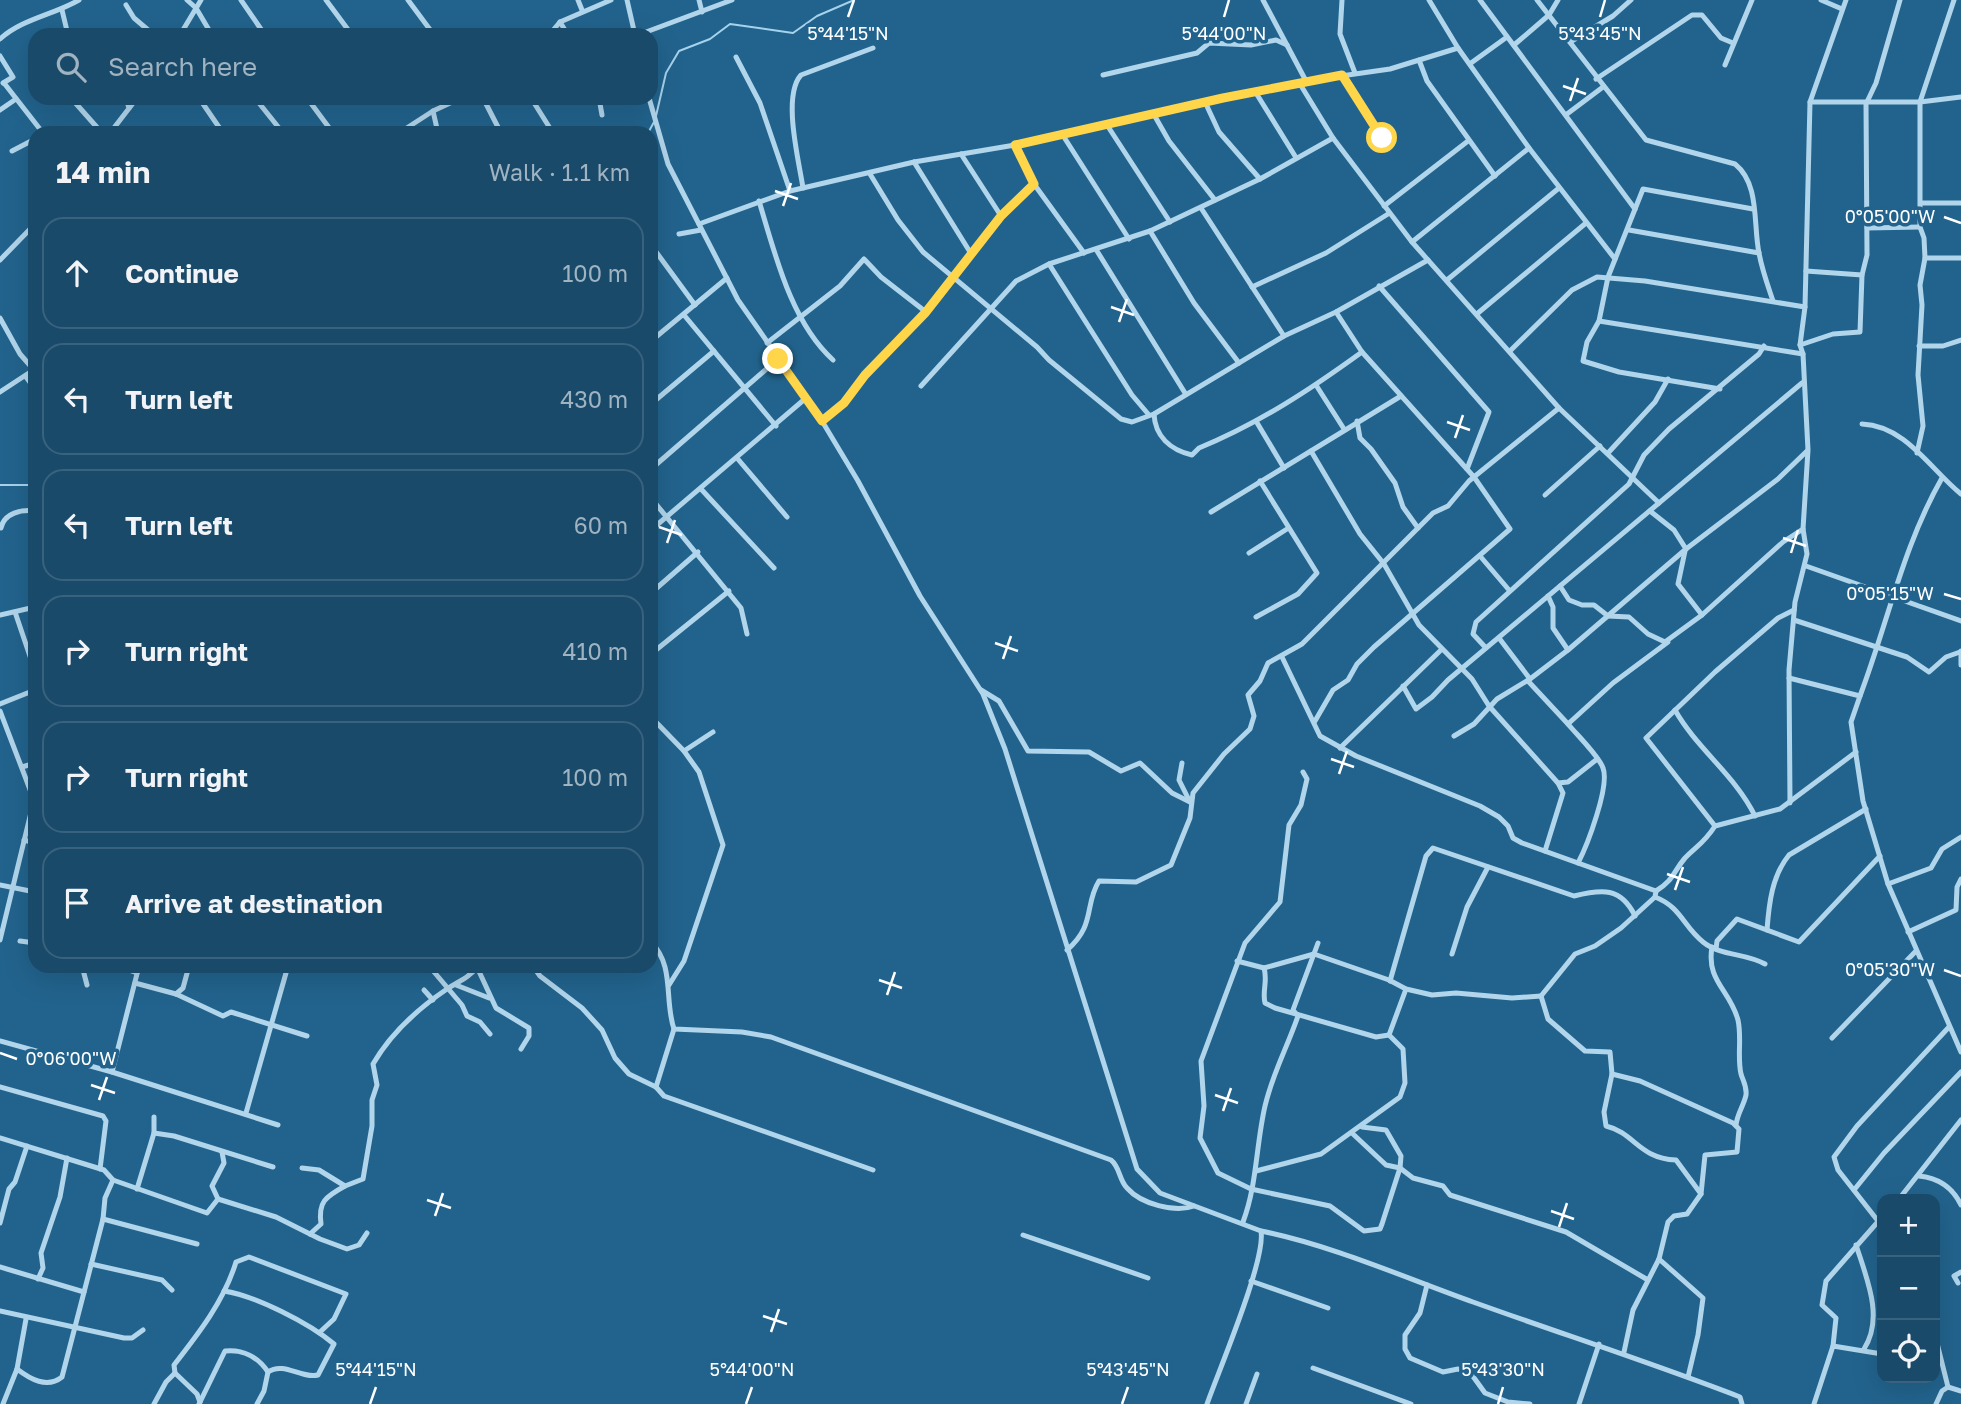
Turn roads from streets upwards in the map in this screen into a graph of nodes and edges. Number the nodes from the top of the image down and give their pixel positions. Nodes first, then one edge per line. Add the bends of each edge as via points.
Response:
1 (79, 0) edge
2 (187, 0) edge
3 (201, 0) edge
4 (242, 0) edge
5 (326, 0) edge
6 (408, 0) edge
7 (578, 0) edge
8 (611, 0) edge
9 (626, 0) edge
10 (699, 0) edge
11 (732, 0) edge
12 (1263, 0) edge
13 (1342, 0) edge
14 (1429, 0) edge
15 (1480, 0) edge
16 (1537, 0) edge
17 (1558, 0) edge
18 (1631, 0) edge
19 (1752, 0) edge
20 (1821, 0) edge
21 (1846, 0) edge
22 (1899, 0) edge
23 (1954, 0) edge
24 (126, 5) dead end
25 (196, 8) junction
26 (1842, 9) junction
27 (62, 10) junction
28 (582, 10) junction
29 (702, 12) junction
30 (1549, 15) junction
31 (560, 22) junction
32 (66, 28) edge
33 (146, 28) edge
34 (184, 28) edge
35 (208, 28) edge
36 (260, 28) edge
37 (347, 28) edge
38 (429, 28) edge
39 (555, 28) edge
40 (564, 28) edge
41 (634, 28) edge
42 (656, 28) edge
43 (1507, 37) junction
44 (0, 39) edge
45 (1570, 42) junction
46 (1733, 43) junction
47 (1287, 45) junction
48 (1514, 45) junction
49 (873, 48) dead end
50 (1458, 48) junction
51 (0, 56) edge
52 (736, 57) dead end
53 (1419, 60) junction
54 (1471, 63) junction
55 (1725, 65) dead end
56 (1355, 73) junction
57 (1103, 75) dead end
58 (1342, 75) junction
59 (1597, 79) junction
60 (1303, 83) junction
61 (2, 84) edge
62 (1603, 87) junction
63 (1256, 93) junction
64 (1961, 97) edge
65 (16, 99) junction
66 (1205, 102) junction
67 (1810, 102) junction
68 (1920, 102) junction
69 (1866, 104) junction
70 (77, 105) edge
71 (129, 105) edge
72 (132, 105) edge
73 (204, 105) edge
74 (260, 105) edge
75 (312, 105) edge
76 (446, 105) edge
77 (487, 105) edge
78 (536, 105) edge
79 (600, 105) edge
80 (651, 105) edge
81 (130, 108) junction
82 (0, 110) edge
83 (433, 111) junction
84 (1153, 113) junction
85 (1567, 114) junction
86 (602, 115) dead end
87 (1107, 125) junction
88 (37, 126) edge
89 (96, 126) edge
90 (116, 126) edge
91 (218, 126) edge
92 (277, 126) edge
93 (328, 126) edge
94 (409, 126) edge
95 (436, 126) edge
96 (497, 126) edge
97 (549, 126) edge
98 (657, 126) edge
99 (658, 130) edge
100 (1062, 134) junction
101 (1333, 138) junction
102 (1382, 138) dead end
103 (1468, 141) junction
104 (28, 142) edge
105 (1015, 145) junction
106 (1530, 148) junction
107 (12, 150) dead end
108 (961, 153) junction
109 (1295, 156) junction
110 (914, 162) junction
111 (870, 174) junction
112 (1495, 176) junction
113 (1259, 179) junction
114 (1034, 184) junction
115 (803, 188) junction
116 (1559, 188) junction
117 (790, 191) junction
118 (1215, 200) junction
119 (759, 201) junction
120 (1921, 203) junction
121 (1961, 203) edge
122 (1384, 206) junction
123 (1201, 208) junction
124 (1635, 209) junction
125 (1753, 209) junction
126 (1388, 214) junction
127 (1001, 216) junction
128 (1170, 222) junction
129 (1586, 223) junction
130 (700, 227) junction
131 (1920, 227) junction
132 (1867, 228) junction
133 (1629, 230) junction
134 (28, 231) edge
135 (1150, 231) junction
136 (679, 234) dead end
137 (1129, 239) junction
138 (1412, 242) junction
139 (1097, 251) junction
140 (970, 252) junction
141 (1084, 253) junction
142 (1759, 253) junction
143 (658, 255) edge
144 (1925, 258) junction
145 (1961, 258) edge
146 (1615, 259) junction
147 (0, 260) edge
148 (1427, 260) junction
149 (1049, 264) junction
150 (1806, 271) junction
151 (1862, 275) junction
152 (951, 276) junction
153 (1608, 277) junction
154 (727, 278) junction
155 (1447, 280) junction
156 (1379, 286) junction
157 (1252, 287) junction
158 (1773, 302) junction
159 (695, 305) junction
160 (1805, 307) junction
161 (989, 308) junction
162 (926, 312) junction
163 (1336, 312) junction
164 (1478, 313) junction
165 (684, 315) junction
166 (803, 316) junction
167 (0, 318) edge
168 (1599, 321) junction
169 (658, 335) edge
170 (1284, 336) junction
171 (1961, 340) edge
172 (767, 343) junction
173 (1800, 345) junction
174 (1764, 346) junction
175 (1919, 346) junction
176 (1511, 350) junction
177 (714, 351) junction
178 (1362, 352) junction
179 (1803, 354) junction
180 (778, 359) junction
181 (833, 360) dead end
182 (28, 363) edge
183 (1239, 363) junction
184 (26, 377) joint
185 (1668, 379) junction
186 (28, 380) edge
187 (1802, 383) junction
188 (1317, 384) junction
189 (921, 386) dead end
190 (744, 387) junction
191 (1720, 389) junction
192 (0, 392) edge
193 (1185, 393) junction
194 (1401, 396) junction
195 (658, 398) edge
196 (806, 398) junction
197 (1559, 408) junction
198 (1151, 414) junction
199 (822, 421) junction
200 (1256, 421) junction
201 (1357, 421) junction
202 (1862, 424) dead end
203 (776, 426) junction
204 (1344, 429) junction
205 (1600, 446) junction
206 (1808, 450) junction
207 (1311, 451) junction
208 (1608, 453) junction
209 (1917, 453) junction
210 (737, 458) junction
211 (658, 463) edge
212 (1284, 468) junction
213 (1467, 469) junction
214 (1474, 477) junction
215 (1942, 478) junction
216 (1632, 479) junction
217 (1260, 481) junction
218 (701, 489) junction
219 (1961, 494) edge
220 (1545, 495) dead end
221 (1660, 503) junction
222 (658, 506) edge
223 (28, 511) edge
224 (1650, 511) junction
225 (1211, 512) dead end
226 (667, 517) junction
227 (788, 517) dead end
228 (658, 524) edge
229 (1, 527) edge
230 (1418, 528) junction
231 (1287, 529) junction
232 (1803, 529) junction
233 (1686, 549) junction
234 (698, 552) junction
235 (1249, 553) dead end
236 (1480, 556) junction
237 (1384, 564) junction
238 (1806, 566) junction
239 (774, 568) dead end
240 (1560, 586) junction
241 (658, 587) edge
242 (1509, 590) junction
243 (729, 591) junction
244 (1548, 596) junction
245 (1894, 598) junction
246 (28, 609) edge
247 (1794, 610) junction
248 (15, 612) junction
249 (1413, 613) junction
250 (0, 615) edge
251 (1702, 615) junction
252 (1608, 616) junction
253 (1256, 617) dead end
254 (1794, 620) junction
255 (1961, 621) edge
256 (747, 634) dead end
257 (1499, 638) junction
258 (1670, 640) junction
259 (1879, 647) junction
260 (658, 648) edge
261 (1486, 648) junction
262 (1442, 649) junction
263 (28, 650) edge
264 (1568, 650) junction
265 (1961, 652) edge
266 (1282, 657) junction
267 (1961, 665) edge
268 (1464, 669) junction
269 (1789, 678) junction
270 (1529, 680) junction
271 (1403, 687) junction
272 (981, 690) junction
273 (28, 693) edge
274 (1860, 696) junction
275 (0, 704) edge
276 (1489, 706) junction
277 (1675, 710) junction
278 (0, 711) edge
279 (1315, 721) junction
280 (658, 724) edge
281 (1568, 724) junction
282 (713, 732) dead end
283 (1454, 736) dead end
284 (1340, 748) junction
285 (684, 751) junction
286 (1856, 752) junction
287 (1596, 760) junction
288 (1182, 763) dead end
289 (28, 765) edge
290 (22, 767) junction
291 (1303, 772) dead end
292 (1558, 783) junction
293 (28, 784) edge
294 (1190, 802) junction
295 (1790, 803) junction
296 (1866, 809) junction
297 (1755, 816) junction
298 (28, 824) edge
299 (1715, 826) junction
300 (1961, 838) edge
301 (24, 840) junction
302 (28, 841) edge
303 (1545, 851) junction
304 (1880, 856) junction
305 (1578, 863) junction
306 (1488, 867) junction
307 (1961, 879) edge
308 (1888, 884) junction
309 (0, 885) edge
310 (13, 889) junction
311 (28, 891) edge
312 (1655, 894) junction
313 (1634, 916) junction
314 (1767, 930) junction
315 (1909, 932) junction
316 (0, 940) edge
317 (20, 941) dead end
318 (28, 942) edge
319 (1318, 943) dead end
320 (658, 948) edge
321 (1714, 948) junction
322 (1067, 950) junction
323 (1915, 952) junction
324 (1314, 954) junction
325 (1452, 954) dead end
326 (1237, 961) junction
327 (1765, 964) dead end
328 (1264, 968) junction
329 (83, 973) edge
330 (137, 973) edge
331 (187, 973) edge
332 (286, 973) edge
333 (434, 973) edge
334 (469, 973) edge
335 (480, 973) edge
336 (538, 973) edge
337 (1391, 981) junction
338 (135, 983) junction
339 (456, 984) junction
340 (86, 985) dead end
341 (669, 985) junction
342 (447, 989) junction
343 (1406, 989) junction
344 (424, 990) dead end
345 (176, 994) junction
346 (1541, 996) junction
347 (489, 998) junction
348 (433, 1000) junction
349 (1298, 1016) junction
350 (274, 1025) junction
351 (1949, 1027) junction
352 (674, 1030) junction
353 (490, 1034) dead end
354 (1389, 1035) junction
355 (307, 1036) dead end
356 (1832, 1038) dead end
357 (0, 1041) edge
358 (521, 1049) dead end
359 (1961, 1052) edge
360 (111, 1072) junction
361 (1961, 1072) edge
362 (1612, 1074) junction
363 (0, 1087) edge
364 (656, 1087) junction
365 (246, 1113) junction
366 (154, 1117) dead end
367 (1961, 1120) edge
368 (278, 1125) dead end
369 (1736, 1125) junction
370 (1362, 1127) junction
371 (154, 1133) junction
372 (1353, 1134) junction
373 (0, 1138) edge
374 (27, 1146) junction
375 (222, 1152) junction
376 (67, 1158) junction
377 (272, 1167) dead end
378 (302, 1168) dead end
379 (1400, 1168) junction
380 (100, 1169) junction
381 (873, 1170) dead end
382 (1256, 1171) junction
383 (1919, 1176) junction
384 (113, 1180) junction
385 (345, 1186) junction
386 (137, 1189) junction
387 (1251, 1189) junction
388 (1854, 1190) junction
389 (1700, 1194) junction
390 (1903, 1194) edge
391 (1450, 1195) junction
392 (218, 1199) junction
393 (1445, 1202) dead end
394 (1961, 1205) edge
395 (1194, 1206) junction
396 (1877, 1216) edge
397 (103, 1219) junction
398 (1243, 1222) junction
399 (1877, 1222) edge
400 (0, 1223) edge
401 (1261, 1231) junction
402 (367, 1233) dead end
403 (310, 1234) junction
404 (1023, 1235) dead end
405 (197, 1244) dead end
406 (1856, 1245) junction
407 (1659, 1259) junction
408 (91, 1264) junction
409 (0, 1267) edge
410 (1961, 1272) edge
411 (1148, 1278) dead end
412 (38, 1279) junction
413 (1648, 1280) junction
414 (1251, 1281) junction
415 (1958, 1283) dead end
416 (1427, 1285) junction
417 (172, 1290) dead end
418 (224, 1290) junction
419 (84, 1292) junction
420 (1328, 1308) dead end
421 (0, 1311) edge
422 (26, 1319) junction
423 (73, 1329) junction
424 (143, 1330) dead end
425 (320, 1332) junction
426 (1599, 1344) junction
427 (1833, 1346) junction
428 (1864, 1349) junction
429 (1624, 1352) junction
430 (1877, 1353) edge
431 (1940, 1356) edge
432 (1940, 1367) edge
433 (17, 1368) junction
434 (1313, 1368) dead end
435 (1943, 1368) junction
436 (268, 1372) junction
437 (176, 1373) junction
438 (1256, 1374) dead end
439 (1688, 1377) junction
440 (1948, 1387) junction
441 (1961, 1391) edge
442 (199, 1403) edge
443 (3, 1404) edge
444 (154, 1404) edge
445 (257, 1404) edge
446 (1207, 1404) edge
447 (1246, 1404) edge
448 (1411, 1404) edge
449 (1530, 1404) edge
450 (1579, 1404) edge
451 (1742, 1404) edge
452 (1814, 1404) edge
453 (1936, 1404) edge

1 - 27 street
2 - 25 street
3 - 25 street
4 - 36 street
5 - 37 street
6 - 38 street
7 - 28 street
8 - 28 street
9 - 41 street
10 - 29 street
11 - 29 street
12 - 47 street
13 - 56 street via 1340,34
14 - 50 street
15 - 43 street
16 - 30 street
17 - 30 street
18 - 45 street
19 - 46 street
20 - 26 street
21 - 26 street
22 - 69 street
23 - 68 street
24 - 33 street
25 - 34 street
25 - 35 street
26 - 67 street
27 - 32 street
27 - 44 street via 13,28
28 - 31 street
29 - 42 street
30 - 45 street
30 - 48 street
31 - 39 street
31 - 40 street
43 - 48 street
43 - 54 street
45 - 59 street
46 - 55 street
46 - 59 street via 1721,38 1702,15 1692,15
47 - 57 street via 1276,40 1251,45 1209,43 1197,53
47 - 60 street
48 - 85 street
49 - 115 street via 801,75 794,82 791,103
50 - 53 street
50 - 54 street
51 - 61 street via 13,77
52 - 117 street via 760,103
53 - 56 street
53 - 103 street via 1427,81
54 - 106 street
56 - 58 street
58 - 60 street
58 - 102 street
59 - 62 street
60 - 63 street
60 - 101 street
61 - 65 street
62 - 85 street
62 - 125 street via 1646,141 1735,164 1745,172
63 - 66 street
63 - 109 street
64 - 68 street
65 - 82 street
65 - 88 street
66 - 84 street
66 - 113 street via 1219,132
67 - 69 street
67 - 150 street
68 - 69 street
68 - 120 street
69 - 132 street
70 - 89 street
71 - 81 street
72 - 81 street
73 - 91 street
74 - 92 street
75 - 93 street
76 - 83 street
77 - 96 street
78 - 97 street
79 - 86 street
80 - 98 street
81 - 90 street
83 - 94 street
83 - 95 street
84 - 87 street
84 - 118 street
85 - 124 street
87 - 100 street
87 - 128 street
99 - 130 street via 668,164
100 - 105 street
100 - 137 street
101 - 109 street
101 - 122 street
103 - 112 street
103 - 122 street
104 - 107 street
105 - 108 street
105 - 114 street
106 - 112 street
106 - 116 street
108 - 110 street
108 - 127 street
109 - 113 street
110 - 111 street
110 - 140 street
111 - 115 street
111 - 152 street via 923,252
112 - 138 street
113 - 118 street
114 - 127 street
114 - 141 street
115 - 117 street
116 - 129 street
116 - 155 street
117 - 119 street
118 - 123 street
119 - 130 street
119 - 166 street via 786,288
120 - 121 street
120 - 131 street
122 - 126 street
123 - 128 street
123 - 157 street
124 - 125 street via 1643,189
124 - 133 street
125 - 142 street
126 - 138 street
126 - 157 street via 1326,253
127 - 140 street
128 - 135 street
129 - 146 street
129 - 164 street
130 - 136 street
130 - 154 street
131 - 132 street
131 - 144 street
132 - 151 street
133 - 142 street
133 - 146 street
134 - 147 street
135 - 137 street
135 - 183 street via 1194,303
137 - 139 street
138 - 148 street
139 - 141 street
139 - 193 street
140 - 152 street
141 - 149 street
142 - 158 street
143 - 159 street
144 - 145 street
144 - 175 street
146 - 153 street
148 - 155 street
148 - 156 street
149 - 161 street via 1016,281
149 - 198 street via 1132,395
150 - 151 street
150 - 160 street
151 - 173 street via 1860,332 1833,334
152 - 161 street
152 - 162 street
153 - 158 street
153 - 168 street
153 - 176 street via 1586,281 1572,290
154 - 159 street
154 - 172 street
155 - 164 street
156 - 163 street
156 - 213 street via 1489,412
157 - 170 street
158 - 160 street
159 - 165 street
160 - 173 street
161 - 189 street
161 - 198 street via 1121,419 1132,422
162 - 166 street via 864,259
162 - 199 street
163 - 170 street
163 - 178 street
164 - 176 street
165 - 169 street
165 - 177 street
166 - 172 street
166 - 181 street via 805,328
167 - 182 street
168 - 174 street
168 - 185 street via 1583,361
170 - 183 street
171 - 175 street
172 - 180 street
173 - 179 street
174 - 179 street
174 - 191 street
175 - 209 street via 1923,426
176 - 197 street
177 - 190 street
177 - 195 street
178 - 188 street
178 - 194 street
179 - 187 street
180 - 190 street
180 - 196 street
183 - 193 street
184 - 186 street
184 - 192 street
185 - 191 street
185 - 208 street via 1655,402
187 - 206 street
187 - 221 street
188 - 200 street
188 - 204 street
190 - 203 street
190 - 211 street
191 - 216 street via 1650,448
193 - 198 street
194 - 201 street
194 - 213 street
196 - 199 street
196 - 203 street
197 - 205 street
197 - 214 street
198 - 200 street via 1162,440 1192,455
199 - 272 street via 920,596
200 - 212 street
201 - 204 street
201 - 230 street via 1360,438 1395,484
202 - 209 street via 1894,432
203 - 210 street
204 - 207 street
205 - 208 street
205 - 220 street
206 - 232 street
206 - 233 street via 1778,479
207 - 212 street
207 - 237 street via 1360,534
208 - 216 street
209 - 215 street
210 - 218 street
210 - 227 street
212 - 217 street
213 - 214 street
214 - 230 street via 1448,506
214 - 236 street via 1510,528
215 - 219 street
215 - 245 street via 1908,546
216 - 221 street
216 - 242 street
217 - 225 street
217 - 231 street
218 - 226 street
218 - 239 street
221 - 224 street
222 - 226 street
223 - 229 street via 8,516
224 - 233 street via 1674,530
224 - 240 street
226 - 228 street
226 - 234 street
230 - 237 street
231 - 235 street
231 - 253 street via 1317,573 1298,594
232 - 238 street
232 - 251 street
233 - 251 street via 1678,584
233 - 252 street
234 - 241 street
234 - 243 street
236 - 242 street
236 - 249 street
237 - 249 street
237 - 266 street via 1302,644
238 - 245 street
238 - 247 street
240 - 244 street
240 - 252 street via 1565,598 1594,605
242 - 261 street via 1472,628
243 - 256 street via 741,608
243 - 260 street
244 - 257 street
244 - 264 street via 1553,628
245 - 255 street
245 - 259 street
246 - 248 street
247 - 254 street
247 - 277 street via 1778,618
248 - 250 street
248 - 263 street
249 - 262 street
249 - 279 street via 1333,690
251 - 258 street
252 - 258 street via 1629,617 1659,641
252 - 264 street
254 - 259 street
254 - 269 street
257 - 261 street
257 - 270 street
258 - 281 street
259 - 265 street via 1907,657 1929,672 1946,657
259 - 274 street
261 - 268 street
262 - 268 street
262 - 271 street
264 - 270 street
265 - 267 street
266 - 279 street
266 - 294 street via 1268,663 1248,695 1254,716 1248,732 1224,754
268 - 271 street via 1416,709
268 - 276 street
269 - 274 street
269 - 295 street
270 - 276 street
270 - 281 street
271 - 284 street
272 - 294 street via 999,701 1028,751 1094,753 1121,771 1140,763 1172,793
272 - 322 street via 1006,749
273 - 275 street
274 - 286 street via 1851,722
276 - 283 street via 1474,724
276 - 292 street
277 - 297 street via 1740,787
277 - 299 street via 1645,740
278 - 290 street
279 - 284 street via 1315,731
280 - 285 street
281 - 287 street
282 - 285 street
284 - 303 street via 1480,806 1499,817 1513,838
285 - 341 street via 702,778 723,845 684,961
286 - 295 street
286 - 296 street
287 - 292 street via 1568,782
287 - 305 street via 1603,768 1604,787 1592,835
288 - 294 street via 1179,780
289 - 290 street
290 - 293 street
291 - 326 street via 1307,779 1301,805 1289,825 1280,902 1252,934
292 - 303 street via 1563,793
294 - 322 street via 1192,812 1171,865 1136,882 1099,881 1085,927
295 - 297 street
296 - 304 street
296 - 314 street via 1789,855 1769,903
297 - 299 street
298 - 301 street
299 - 312 street via 1670,883
300 - 308 street via 1942,849 1931,868
301 - 302 street
301 - 310 street
303 - 305 street
304 - 308 street
304 - 314 street via 1799,942
305 - 312 street
306 - 313 street via 1574,896 1597,890 1613,893 1628,901
306 - 325 street via 1467,907
306 - 337 street via 1433,848 1426,856
307 - 315 street via 1956,910
308 - 315 street
309 - 310 street
310 - 311 street
310 - 316 street
312 - 313 street
312 - 321 street via 1672,904 1703,942
313 - 346 street via 1595,946 1575,954
314 - 321 street via 1737,919
315 - 323 street
317 - 318 street
319 - 324 street
320 - 341 street
321 - 327 street
321 - 369 street via 1710,962 1714,978 1730,998 1738,1022 1746,1095
322 - 395 street via 1137,1169 1160,1193
323 - 351 street
323 - 356 street
324 - 328 street
324 - 337 street
324 - 349 street via 1293,1010
326 - 328 street
326 - 387 street via 1201,1061 1204,1106 1200,1138 1218,1173
328 - 349 street via 1265,1003
329 - 340 street
330 - 338 street
331 - 345 street
332 - 350 street
333 - 342 street
334 - 339 street
335 - 347 street
336 - 364 street via 603,1030 615,1058 629,1073
337 - 343 street
338 - 345 street
338 - 360 street
339 - 342 street
339 - 347 street
341 - 352 street
342 - 348 street
342 - 353 street via 467,1016
343 - 346 street via 1440,996
343 - 354 street
344 - 348 street
345 - 350 street via 211,1013 223,1016 231,1012
346 - 362 street via 1548,1019 1585,1051 1610,1052
347 - 358 street via 496,1008 529,1028
348 - 385 street via 388,1038 373,1064 377,1085 363,1178
349 - 354 street via 1376,1037
349 - 382 street via 1281,1051 1265,1105
350 - 355 street
350 - 365 street
351 - 359 street
351 - 388 street via 1841,1144 1834,1157
352 - 364 street
352 - 395 street via 771,1037 1111,1160 1134,1194 1180,1211
354 - 370 street via 1403,1049 1404,1089
357 - 360 street
360 - 365 street
361 - 388 street
362 - 369 street via 1640,1081
362 - 389 street via 1604,1112 1606,1126 1618,1129 1641,1150 1676,1160
363 - 380 street via 103,1116
364 - 381 street via 664,1096
365 - 368 street
366 - 371 street
367 - 383 street
369 - 389 street via 1737,1152 1705,1155
370 - 372 street
370 - 379 street via 1390,1133 1401,1156
371 - 375 street
371 - 386 street
372 - 379 street via 1386,1165
372 - 382 street via 1321,1154
373 - 374 street
374 - 376 street
374 - 400 street
375 - 377 street
375 - 392 street via 224,1163 212,1186
376 - 380 street
376 - 412 street
378 - 385 street via 319,1170
379 - 387 street via 1380,1229 1371,1232 1319,1202
379 - 391 street via 1412,1178 1443,1186
380 - 384 street
382 - 387 street
383 - 390 street
383 - 394 street via 1944,1185
384 - 386 street
384 - 397 street
385 - 403 street via 324,1198 318,1208 321,1224
386 - 392 street via 207,1213
387 - 398 street
388 - 396 street
389 - 407 street via 1687,1214 1668,1222
391 - 393 street
391 - 413 street via 1566,1232
392 - 403 street via 276,1217
395 - 398 street
397 - 405 street
397 - 408 street
398 - 401 street
399 - 406 street
401 - 414 street via 1261,1249
401 - 416 street via 1307,1240
402 - 403 street via 359,1245 347,1249
404 - 411 street
406 - 427 street via 1826,1281 1822,1305 1836,1318
406 - 428 street via 1876,1317
407 - 413 street
407 - 439 street via 1703,1298
408 - 417 street via 162,1280
408 - 419 street
409 - 412 street
410 - 415 street via 1954,1276
412 - 419 street
413 - 429 street via 1633,1310
414 - 420 street
414 - 446 street
416 - 426 street
416 - 449 street via 1420,1313 1405,1335 1410,1358 1443,1372 1458,1369 1472,1376 1485,1393
418 - 425 street via 245,1294
418 - 425 street via 236,1262 249,1257 346,1294 334,1319
418 - 437 street via 209,1320 174,1365
419 - 423 street
421 - 422 street
422 - 423 street
422 - 433 street
423 - 424 street via 132,1339
423 - 433 street via 58,1381 42,1383
425 - 436 street via 334,1344 318,1375 310,1377 289,1369
426 - 429 street
426 - 450 street
427 - 428 street
427 - 452 street
428 - 430 street
429 - 439 street
431 - 435 street
432 - 435 street
433 - 443 street
434 - 448 street
435 - 440 street
436 - 442 street via 259,1359 225,1351
436 - 445 street
437 - 442 street via 197,1394
437 - 444 street
438 - 447 street
439 - 451 street via 1740,1397
440 - 441 street
440 - 453 street

